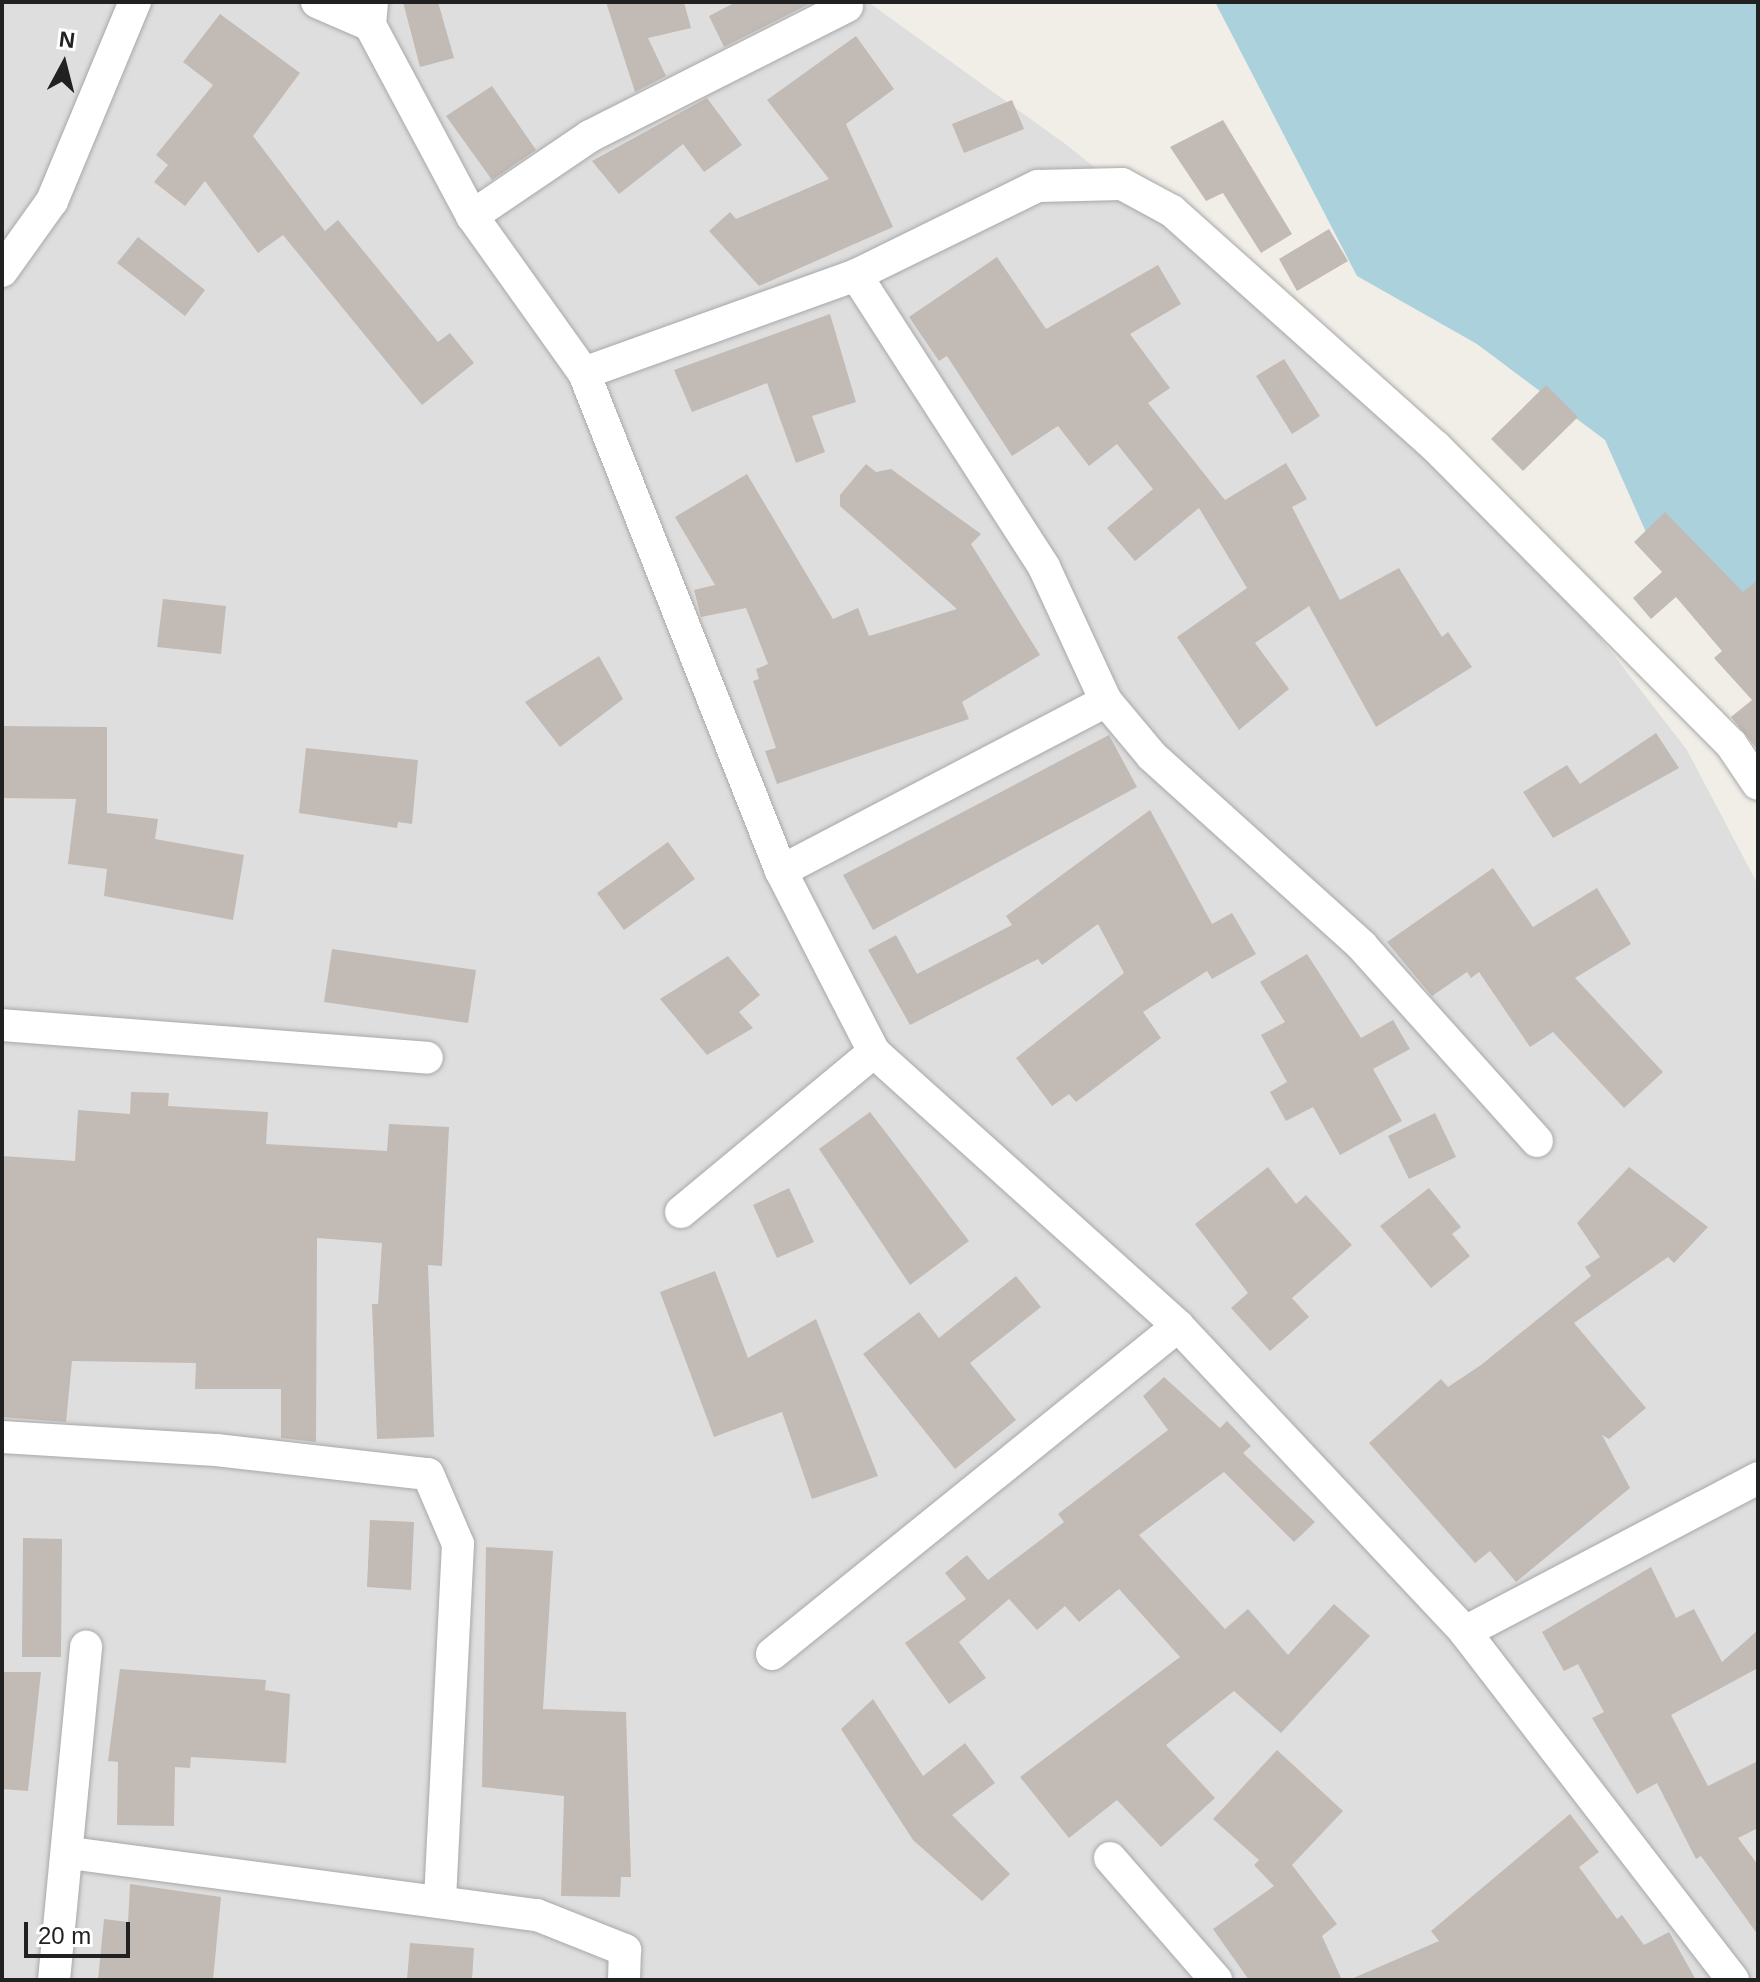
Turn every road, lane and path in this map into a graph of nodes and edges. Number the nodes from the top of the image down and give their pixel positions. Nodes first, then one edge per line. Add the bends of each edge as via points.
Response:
1 (135, 2) edge
2 (317, 2) edge
3 (847, 6) dead end
4 (371, 14) edge
5 (472, 216) junction
6 (2, 271) edge
7 (856, 275) junction
8 (584, 373) junction
9 (1106, 701) junction
10 (1758, 784) edge
11 (781, 871) junction
12 (2, 1025) edge
13 (874, 1052) junction
14 (427, 1058) dead end
15 (1537, 1141) dead end
16 (681, 1212) dead end
17 (1178, 1326) junction
18 (2, 1437) edge
19 (1758, 1478) edge
20 (1465, 1632) junction
21 (86, 1647) dead end
22 (772, 1654) dead end
23 (70, 1853) junction
24 (1110, 1858) dead end
25 (440, 1900) junction
26 (54, 1980) edge
27 (624, 1980) edge
28 (1216, 1980) edge
29 (1733, 1980) edge

1 - 6 street via 52,201
2 - 4 street
3 - 5 street via 590,136
4 - 5 street
5 - 8 street
7 - 8 street
7 - 9 street via 1044,567
7 - 10 street via 1038,186 1122,184 1172,211 1436,447 1731,744
8 - 11 street
9 - 11 street
9 - 15 street via 1152,756 1362,946
11 - 13 street
12 - 14 street
13 - 16 street
13 - 17 street
17 - 20 street
17 - 22 street
18 - 25 street via 216,1450 428,1474 458,1544
19 - 20 street
20 - 29 street
21 - 23 street
23 - 25 street
23 - 26 street
24 - 28 street
25 - 27 street via 537,1915 625,1950

